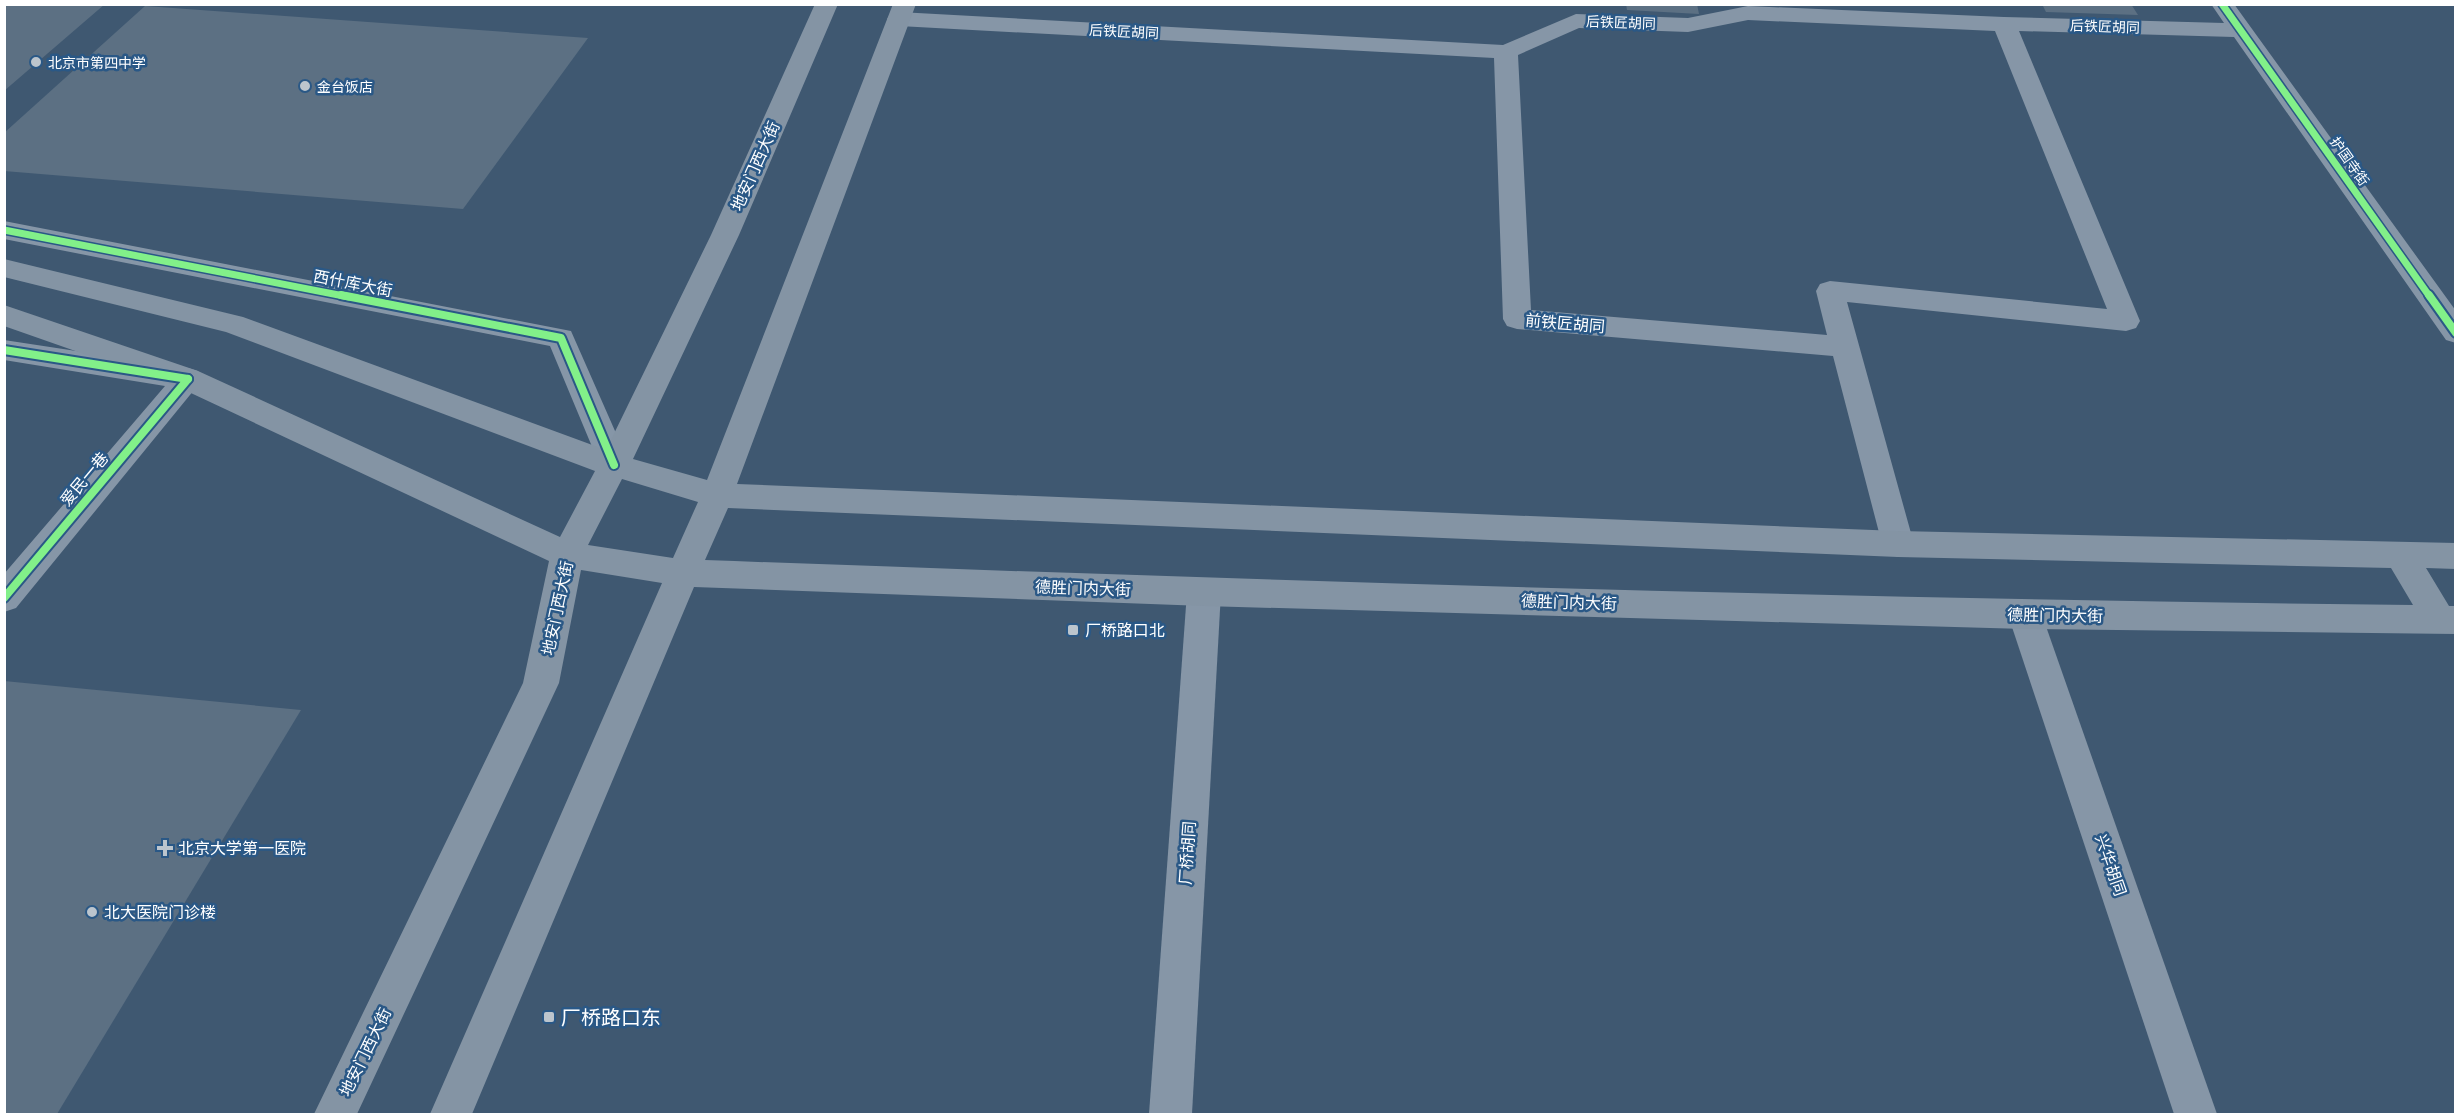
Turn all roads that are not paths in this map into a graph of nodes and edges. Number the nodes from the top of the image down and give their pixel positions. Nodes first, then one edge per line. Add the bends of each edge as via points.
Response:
1 (827, 4) edge
2 (2222, 4) edge
3 (902, 12) edge
4 (1575, 13) edge
5 (2004, 24) junction
6 (2240, 30) junction
7 (1506, 52) junction
8 (4, 230) edge
9 (4, 268) edge
10 (4, 315) edge
11 (2456, 333) edge
12 (1844, 347) junction
13 (4, 350) edge
14 (188, 379) junction
15 (614, 465) junction
16 (717, 495) junction
17 (1898, 544) junction
18 (2400, 554) junction
19 (567, 555) junction
20 (2456, 556) edge
21 (683, 573) junction
22 (1204, 592) junction
23 (4, 598) edge
24 (2025, 615) junction
25 (2448, 620) edge
26 (335, 1114) edge
27 (451, 1114) edge
28 (1170, 1114) edge
29 (2196, 1114) edge

1 - 15 main road, 地安门西大街 via 725,235
2 - 6 street, 护国寺街
3 - 7 street, 后铁匠胡同
3 - 16 main road
4 - 5 street, 后铁匠胡同 via 1688,25 1748,13
4 - 7 street, 后铁匠胡同
5 - 6 street, 后铁匠胡同
5 - 12 street via 2126,321 1830,291
6 - 11 street, 护国寺街
7 - 12 street, 前铁匠胡同 via 1517,319
8 - 15 street, 西什库大街 via 561,338
9 - 15 main road via 232,324
10 - 14 main road
12 - 17 street
13 - 14 street
14 - 19 main road
14 - 23 street, 爱民一巷
15 - 16 main road
15 - 19 main road, 地安门西大街
16 - 17 main road
16 - 21 main road
17 - 18 main road
18 - 20 main road
18 - 25 main road
19 - 21 main road, 德胜门内大街
19 - 26 main road, 地安门西大街 via 541,683
21 - 22 main road, 德胜门内大街
21 - 27 main road
22 - 24 main road, 德胜门内大街
22 - 28 street, 厂桥胡同
24 - 25 main road, 德胜门内大街
24 - 29 street, 兴华胡同

